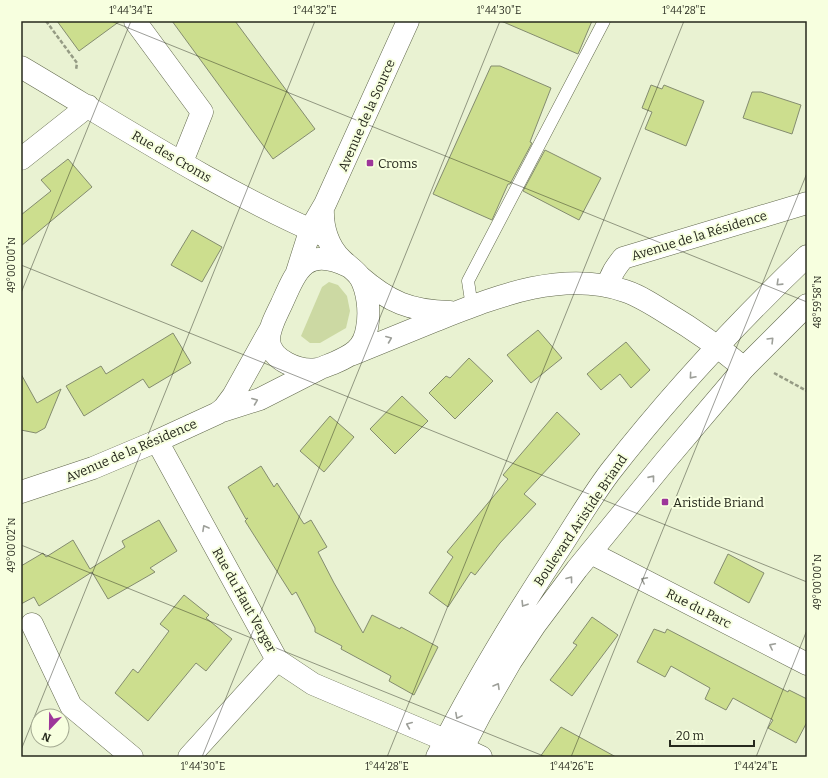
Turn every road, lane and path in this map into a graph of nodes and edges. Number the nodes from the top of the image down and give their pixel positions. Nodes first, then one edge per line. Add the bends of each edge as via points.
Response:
1 (46, 21) edge
2 (135, 21) edge
3 (408, 21) edge
4 (604, 21) edge
5 (21, 67) edge
6 (81, 102) junction
7 (21, 159) edge
8 (182, 162) junction
9 (807, 203) edge
10 (319, 233) junction
11 (807, 256) edge
12 (353, 271) junction
13 (297, 272) junction
14 (608, 286) junction
15 (807, 305) edge
16 (465, 309) junction
17 (272, 325) junction
18 (718, 346) junction
19 (353, 354) junction
20 (749, 363) junction
21 (324, 367) junction
22 (807, 391) edge
23 (218, 413) junction
24 (157, 441) junction
25 (21, 492) edge
26 (591, 553) junction
27 (32, 624) dead end
28 (277, 660) junction
29 (807, 664) edge
30 (457, 752) edge
31 (132, 757) edge
32 (188, 757) edge

1 - 6 path via 77,63
2 - 8 street via 202,112
3 - 10 street, Avenue de la Source via 347,158 323,208 316,217
4 - 16 lane via 468,281
5 - 6 street, Rue des Croms
6 - 7 street
6 - 8 street, Rue des Croms
8 - 10 street, Rue des Croms via 261,206
9 - 14 street, Avenue de la Résidence via 623,258 609,278
10 - 12 street
10 - 13 street, Avenue de la Source
11 -> 18 street, Boulevard Aristide Briand
12 - 13 street, Avenue de la Source via 326,258 310,261
12 - 16 street via 382,294 406,306 430,312
12 - 19 street via 365,291 368,317 364,340
13 - 17 street, Avenue de la Source
14 - 16 street via 562,284 536,287
14 - 18 street via 641,297
20 -> 15 street, Boulevard Aristide Briand
19 -> 16 street
17 - 21 street, Avenue de la Source via 270,346 280,358 298,368
17 - 23 street, Avenue de la Résidence via 233,396
18 - 20 street
18 -> 30 street, Boulevard Aristide Briand via 609,474 540,579 469,695
19 - 21 street, Avenue de la Source
20 - 22 path via 764,368
26 -> 20 street, Boulevard Aristide Briand
23 -> 21 street, Avenue de la Résidence via 260,399
23 - 24 street, Avenue de la Résidence
24 - 25 street, Avenue de la Résidence via 93,468
28 -> 24 street, Rue du Haut Verger
29 -> 26 street, Rue du Parc
30 -> 26 street, Boulevard Aristide Briand via 511,661
27 - 31 street via 71,706
30 -> 28 street, Rue du Haut Verger via 312,684
28 - 32 street

